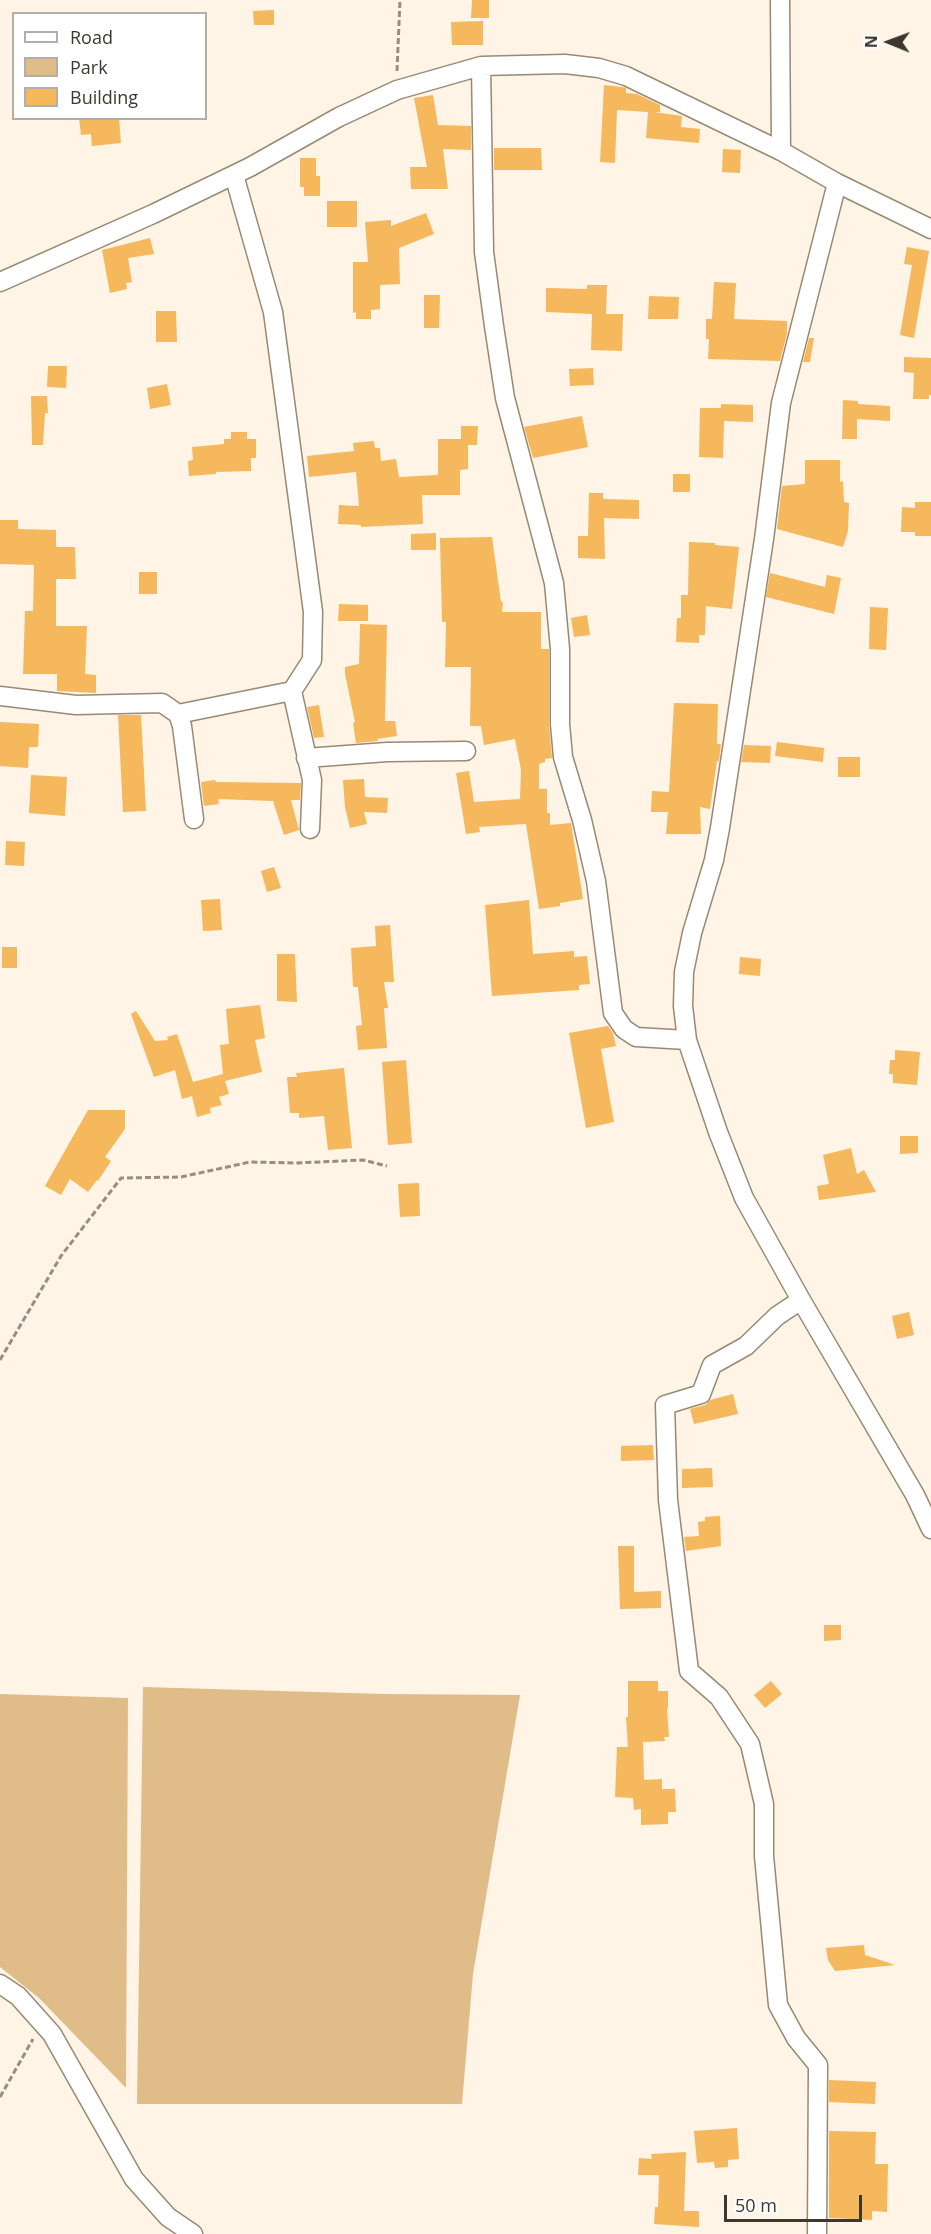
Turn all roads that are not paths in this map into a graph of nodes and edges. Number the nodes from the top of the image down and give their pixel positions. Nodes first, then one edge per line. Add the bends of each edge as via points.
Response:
1 (780, 0) edge
2 (481, 66) junction
3 (781, 151) junction
4 (234, 175) junction
5 (837, 183) junction
6 (931, 229) edge
7 (0, 282) edge
8 (292, 691) junction
9 (0, 696) edge
10 (178, 714) junction
11 (466, 751) dead end
12 (306, 758) junction
13 (194, 819) dead end
14 (310, 830) dead end
15 (687, 1040) junction
16 (801, 1300) junction
17 (931, 1530) edge
18 (0, 1984) edge
19 (193, 2234) edge
20 (817, 2234) edge

1 - 3 street
2 - 3 street via 565,64 598,68 626,76
2 - 4 street via 397,90
2 - 15 street via 484,252 494,326 505,398 554,583 563,757 596,881 613,1012 624,1029 636,1037
3 - 5 street
4 - 7 street
4 - 8 street via 273,312 314,612 312,660
5 - 6 street
5 - 15 street via 781,403 720,828 684,972
8 - 10 street
8 - 12 street
9 - 10 street via 75,705 162,703
10 - 13 street
11 - 12 street
12 - 14 street via 312,780
15 - 16 street via 744,1198
16 - 17 street via 915,1495
16 - 20 street via 777,1316 746,1346 712,1365 701,1394 665,1405 668,1500 689,1671 719,1697 750,1744 764,1804 764,1856 778,2005 796,2038 818,2065
18 - 19 street via 18,1996 52,2034 134,2179 168,2217

